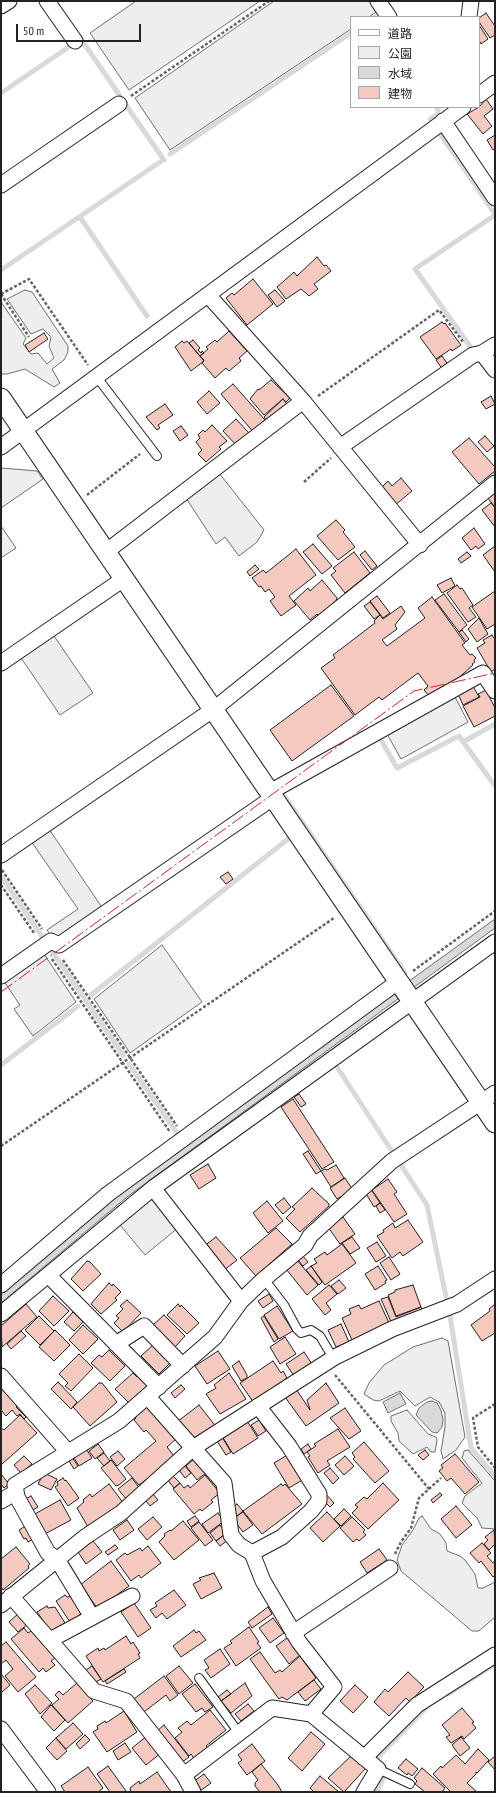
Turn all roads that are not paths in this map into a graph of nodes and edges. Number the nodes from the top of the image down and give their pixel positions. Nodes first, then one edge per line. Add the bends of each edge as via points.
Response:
1 (9, 1) edge
2 (47, 1) edge
3 (378, 1) edge
4 (471, 1) edge
5 (1, 6) edge
6 (388, 16) edge
7 (469, 16) edge
8 (75, 41) dead end
9 (495, 83) edge
10 (480, 94) edge
11 (119, 104) road end
12 (453, 112) edge
13 (1, 185) edge
14 (495, 198) edge
15 (208, 294) junction
16 (495, 345) edge
17 (478, 354) junction
18 (495, 370) edge
19 (96, 376) junction
20 (1, 398) edge
21 (305, 403) junction
22 (23, 430) junction
23 (1, 446) edge
24 (341, 448) junction
25 (157, 456) dead end
26 (495, 483) edge
27 (420, 545) junction
28 (106, 552) junction
29 (125, 578) junction
30 (1, 663) edge
31 (495, 691) edge
32 (214, 709) junction
33 (272, 794) junction
34 (1, 855) edge
35 (495, 942) edge
36 (1, 976) edge
37 (406, 991) junction
38 (488, 1097) edge
39 (495, 1123) edge
40 (153, 1188) junction
41 (48, 1275) junction
42 (264, 1279) junction
43 (495, 1279) edge
44 (1, 1285) edge
45 (241, 1301) junction
46 (1, 1314) edge
47 (116, 1344) junction
48 (329, 1361) junction
49 (183, 1366) junction
50 (1, 1376) edge
51 (153, 1392) junction
52 (258, 1406) junction
53 (193, 1448) junction
54 (68, 1452) junction
55 (16, 1492) junction
56 (1, 1501) edge
57 (252, 1552) junction
58 (57, 1559) junction
59 (390, 1568) road end
60 (132, 1596) dead end
61 (6, 1600) edge
62 (92, 1618) junction
63 (293, 1633) junction
64 (50, 1640) junction
65 (495, 1655) edge
66 (199, 1678) dead end
67 (311, 1714) junction
68 (1, 1729) edge
69 (238, 1733) junction
70 (364, 1758) junction
71 (378, 1769) junction
72 (410, 1784) dead end
73 (186, 1786) edge
74 (48, 1792) edge
75 (364, 1792) edge

1 - 5 street
2 - 8 street
3 - 6 street
4 - 7 street
9 - 10 street
11 - 13 street
12 - 14 street
12 - 15 street
15 - 19 street
15 - 21 street
16 - 17 street
17 - 18 street
17 - 24 street
19 - 22 street
19 - 25 lane
20 - 22 street
21 - 24 street
21 - 28 street
22 - 23 street
22 - 28 street
24 - 27 street
26 - 27 street
27 - 32 street
28 - 29 street
29 - 30 street
29 - 32 street
31 - 33 street via 483,673
32 - 33 street
32 - 34 street
33 - 36 street via 59,945 47,944
33 - 37 street
35 - 37 street
37 - 38 street
37 - 40 street
37 - 44 street via 181,1141 108,1194
38 - 39 street
38 - 42 street via 396,1159 310,1236 305,1245
40 - 41 street
40 - 45 street
41 - 46 street
41 - 47 street
42 - 45 street
42 - 48 lane via 284,1304 297,1329 301,1333 311,1330 320,1336
43 - 48 street via 450,1308 392,1329
45 - 49 street via 215,1337
47 - 49 street via 144,1326
47 - 51 street
48 - 52 street
49 - 51 street
50 - 54 street
51 - 53 street
51 - 54 street via 119,1421
52 - 53 street
52 - 57 street via 289,1446 319,1494 319,1501 282,1537
53 - 57 street via 224,1483 231,1535 239,1545
53 - 58 street via 121,1513
54 - 55 street via 15,1485
55 - 56 street
55 - 58 street via 48,1553
57 - 63 street via 263,1581
58 - 61 street
58 - 62 street
59 - 63 street
60 - 62 street
61 - 64 street
62 - 64 street
63 - 67 street via 334,1687
64 - 73 street via 94,1691 126,1701
65 - 70 street via 417,1705
66 - 69 lane
67 - 69 street via 272,1708
67 - 70 street
68 - 74 street
69 - 73 street
70 - 71 street
71 - 72 lane
71 - 75 street

